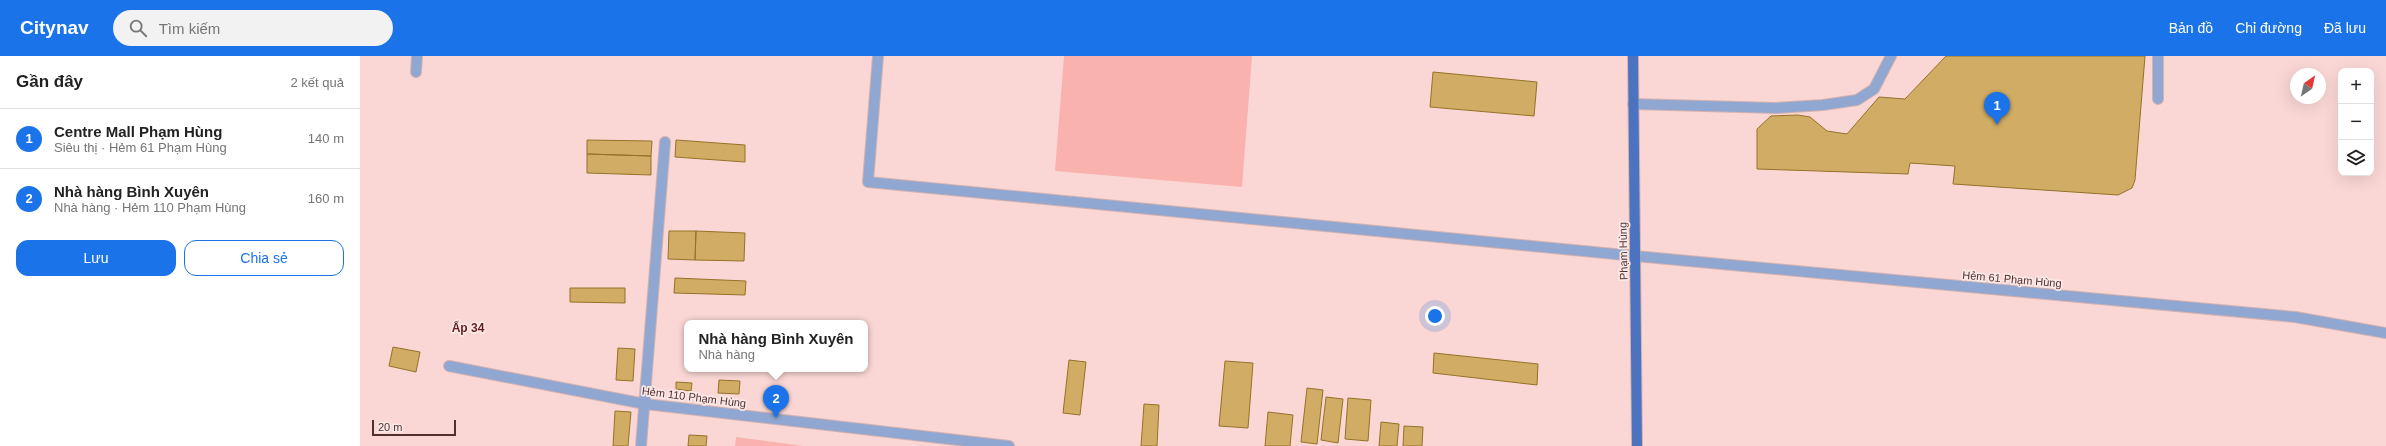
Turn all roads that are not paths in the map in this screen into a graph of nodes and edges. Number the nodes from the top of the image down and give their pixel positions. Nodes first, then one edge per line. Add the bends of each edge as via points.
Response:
1 (417, 56) edge
2 (878, 56) edge
3 (1633, 56) edge
4 (1891, 56) edge
5 (2158, 56) edge
6 (416, 72) dead end
7 (2158, 99) dead end
8 (1633, 104) junction
9 (665, 142) dead end
10 (1635, 256) junction
11 (2386, 333) edge
12 (450, 366) dead end
13 (645, 404) junction
14 (964, 443) edge
15 (641, 446) edge
16 (1009, 446) edge
17 (1637, 446) edge

1 - 6 street
2 - 10 street, Hẻm 61 Phạm Hùng via 868,182
3 - 8 main road, Phạm Hùng
4 - 8 street via 1874,89 1857,100 1776,108
5 - 7 street
8 - 10 main road, Phạm Hùng
9 - 13 street
10 - 11 street, Hẻm 61 Phạm Hùng via 2295,317
10 - 17 main road, Phạm Hùng
12 - 13 street, Hẻm 110 Phạm Hùng
13 - 14 street, Hẻm 110 Phạm Hùng
13 - 15 street
14 - 16 street, Hẻm 110 Phạm Hùng

